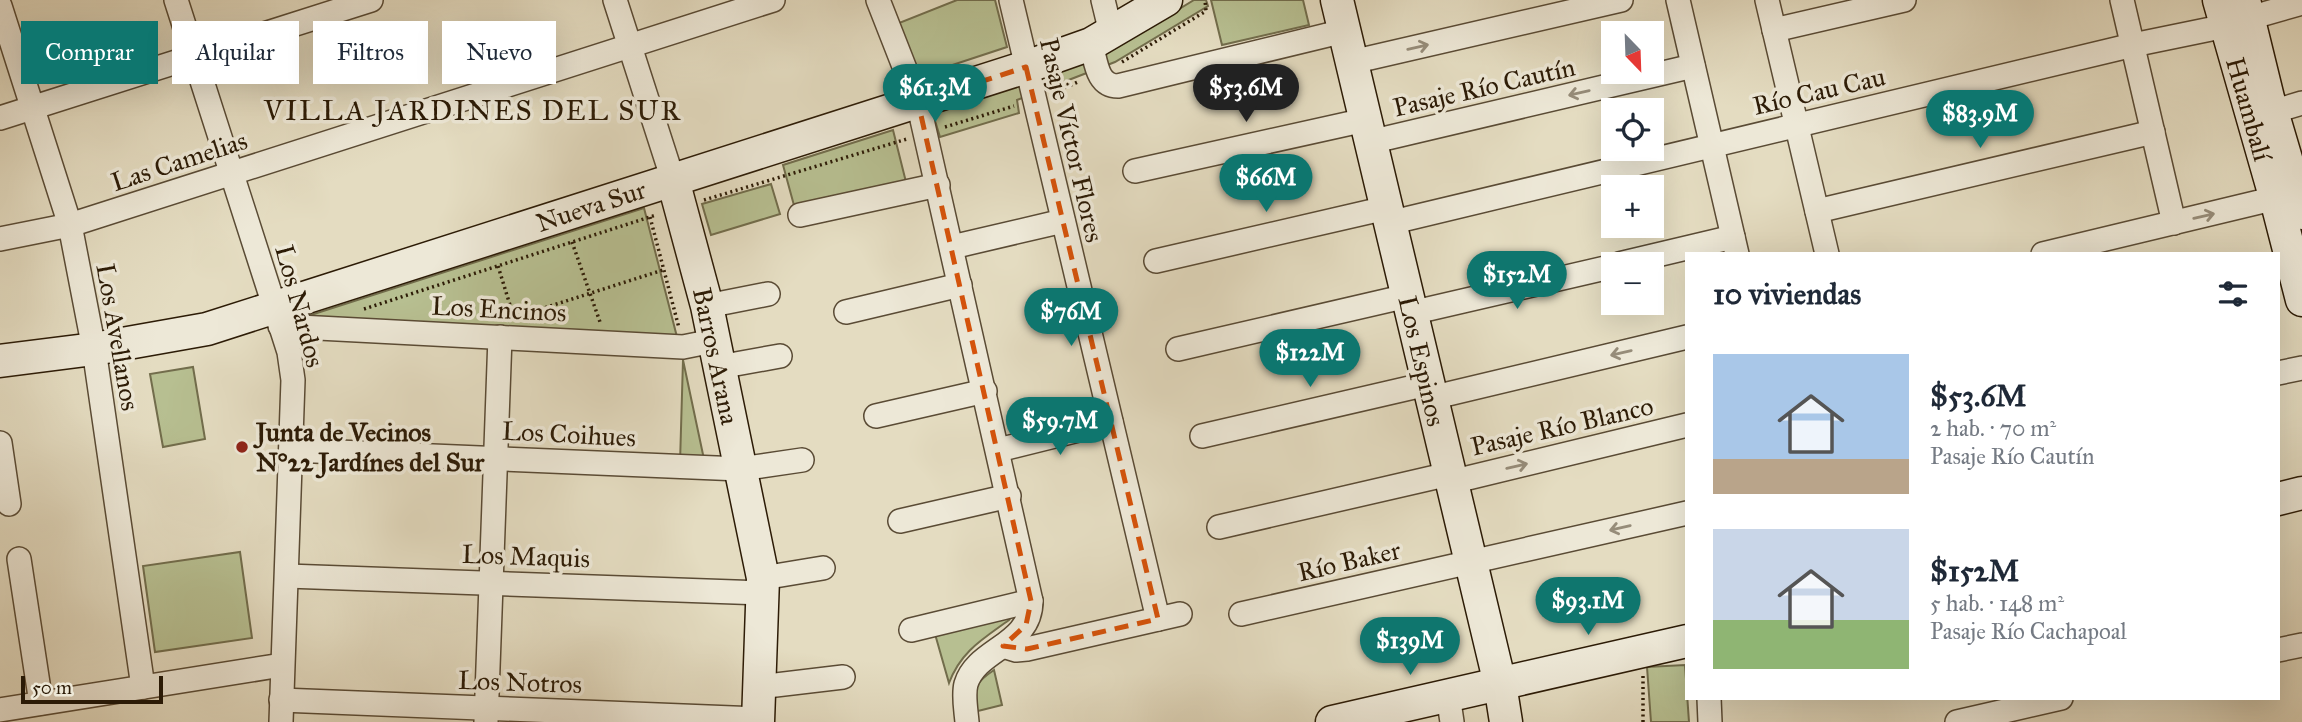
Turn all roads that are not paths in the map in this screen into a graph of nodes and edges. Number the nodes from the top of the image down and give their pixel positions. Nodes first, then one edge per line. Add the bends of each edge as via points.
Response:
1 (176, 0) edge
2 (371, 0) edge
3 (615, 0) edge
4 (773, 0) edge
5 (878, 0) edge
6 (1010, 0) edge
7 (1103, 0) edge
8 (1166, 0) edge
9 (1337, 0) edge
10 (1621, 0) edge
11 (1678, 0) edge
12 (1767, 0) edge
13 (1904, 0) edge
14 (2122, 0) edge
15 (2302, 2) edge
16 (0, 6) edge
17 (2234, 11) edge
18 (183, 21) edge
19 (299, 23) edge
20 (1774, 30) junction
21 (1344, 31) junction
22 (2133, 45) junction
23 (630, 46) junction
24 (1100, 50) junction
25 (1352, 62) junction
26 (172, 64) edge
27 (1693, 66) junction
28 (1026, 67) junction
29 (203, 84) edge
30 (918, 102) junction
31 (2287, 107) edge
32 (32, 108) junction
33 (0, 118) edge
34 (1797, 125) junction
35 (1368, 131) junction
36 (2153, 132) junction
37 (1712, 146) junction
38 (1135, 171) dead end
39 (232, 173) junction
40 (938, 184) junction
41 (677, 193) junction
42 (2294, 201) edge
43 (1817, 211) junction
44 (800, 215) dead end
45 (1387, 216) junction
46 (1063, 221) junction
47 (2174, 223) junction
48 (70, 225) junction
49 (0, 239) edge
50 (1735, 246) edge
51 (952, 247) junction
52 (1696, 252) edge
53 (1827, 252) edge
54 (2051, 252) edge
55 (1685, 254) edge
56 (1664, 257) edge
57 (1156, 261) dead end
58 (1601, 268) edge
59 (960, 285) junction
60 (2292, 287) edge
61 (768, 294) dead end
62 (1409, 304) junction
63 (707, 306) junction
64 (846, 312) dead end
65 (277, 317) junction
66 (509, 331) junction
67 (1685, 337) edge
68 (94, 349) junction
69 (1178, 349) dead end
70 (705, 352) junction
71 (780, 356) dead end
72 (0, 361) edge
73 (2302, 368) edge
74 (2280, 373) edge
75 (985, 391) junction
76 (1429, 391) junction
77 (876, 416) dead end
78 (1111, 422) junction
79 (1685, 425) edge
80 (1202, 436) dead end
81 (0, 443) edge
82 (290, 450) junction
83 (998, 450) junction
84 (495, 459) junction
85 (802, 460) dead end
86 (740, 470) junction
87 (1450, 478) junction
88 (2302, 493) edge
89 (1009, 496) junction
90 (2280, 498) edge
91 (9, 504) dead end
92 (1685, 513) edge
93 (900, 521) dead end
94 (1219, 527) dead end
95 (19, 559) dead end
96 (1470, 562) junction
97 (823, 568) dead end
98 (287, 576) junction
99 (491, 583) junction
100 (763, 586) junction
101 (1031, 601) junction
102 (1241, 614) dead end
103 (911, 630) dead end
104 (1685, 641) edge
105 (2302, 645) edge
106 (1003, 646) junction
107 (2280, 650) edge
108 (282, 665) junction
109 (843, 677) dead end
110 (1500, 684) junction
111 (143, 687) junction
112 (759, 687) junction
113 (1709, 700) edge
114 (2055, 700) edge
115 (41, 703) junction
116 (1450, 709) edge
117 (2029, 709) edge
118 (0, 710) edge
119 (281, 711) edge
120 (486, 715) edge
121 (758, 721) edge
122 (967, 722) edge
123 (1332, 722) edge
124 (1506, 722) edge
125 (1710, 722) edge
126 (1956, 722) edge

1 - 18 street, Los Nardos
2 - 19 street
3 - 23 street, Barros Arana
4 - 23 street, Las Camelias
5 - 30 street
6 - 28 street, Pasaje Víctor Flores
7 - 24 street
8 - 24 street, Nueva Sur
9 - 21 street, Los Espinos
25 -> 10 street
11 - 27 street
12 - 20 street
13 - 20 street
14 - 22 street
15 - 17 street, Río Cau Cau
16 - 32 street, Los Avellanos
17 - 22 street, Río Cau Cau
17 - 31 street, Huambalí
17 - 42 street, Huambalí
20 - 34 street
21 - 24 street via 1118,86 1106,84
21 - 25 street, Los Espinos
22 - 34 street, Río Cau Cau
22 - 36 street
23 - 39 street, Las Camelias
23 - 41 street, Barros Arana
24 - 28 street, Nueva Sur
25 - 35 street, Los Espinos
26 - 32 street
27 -> 35 street, Pasaje Río Cautín
27 - 37 street
28 - 30 street, Nueva Sur
28 - 46 street, Pasaje Víctor Flores
29 - 39 street, Los Nardos
30 - 40 street
30 - 41 street, Nueva Sur
31 - 42 street, Huambalí
32 - 33 street
32 - 48 street, Los Avellanos
34 - 37 street, Río Cau Cau
34 - 43 street
35 - 38 street, Pasaje Río Cautín
35 - 45 street, Los Espinos
36 - 43 street
36 - 47 street
37 - 45 street, Río Cau Cau
37 - 50 street
39 - 48 street, Las Camelias
39 - 65 street, Los Nardos
40 - 44 street
40 - 51 street
41 - 63 street, Barros Arana
41 - 65 street, Nueva Sur
47 -> 42 street
42 - 60 street, Huambalí
43 - 53 street
45 - 57 street, Río Cau Cau
45 - 62 street, Los Espinos
46 - 51 street
46 - 78 street, Pasaje Víctor Flores
47 - 54 street
48 - 49 street, Las Camelias
48 - 68 street, Los Avellanos
50 - 52 street
51 - 59 street
55 - 56 street
58 - 62 street
59 - 64 street
59 - 75 street
61 - 63 street
62 - 69 street
62 - 76 street, Los Espinos
63 - 70 street, Barros Arana
65 - 66 street, Los Encinos
65 - 68 street, Nueva Sur
65 - 82 street, Los Nardos via 293,380
66 - 70 street, Los Encinos
66 - 84 street
67 -> 76 street
68 - 72 street, Nueva Sur
68 - 111 street, Los Avellanos
70 - 71 street, Los Encinos
70 - 86 street, Barros Arana
73 - 74 street
75 - 77 street
75 - 83 street
76 - 80 street
76 - 87 street, Los Espinos
78 - 83 street
78 - 106 street, Pasaje Víctor Flores via 1169,616 1027,649
87 -> 79 street, Pasaje Río Blanco
81 - 91 street
82 - 84 street, Los Coihues
82 - 98 street, Los Nardos
83 - 89 street
84 - 86 street, Los Coihues
84 - 99 street
85 - 86 street, Los Coihues
86 - 100 street, Barros Arana
87 - 94 street, Pasaje Río Blanco
87 - 96 street, Los Espinos
88 - 90 street
89 - 93 street
89 - 101 street
92 -> 96 street, Río Baker
95 - 115 street
96 - 102 street, Río Baker
96 - 110 street, Los Espinos
97 - 100 street, Los Maquis
98 - 99 street, Los Maquis
98 - 108 street, Los Nardos
99 - 100 street, Los Maquis
99 - 120 street
100 - 112 street, Barros Arana
101 - 103 street
101 - 106 street via 1026,625
104 - 110 street
105 - 107 street
106 - 122 street via 969,678
108 - 111 street
108 - 119 street, Los Nardos
109 - 112 street
110 - 116 street
110 - 124 street, Los Espinos
111 - 115 street
112 - 121 street, Barros Arana
113 - 125 street
114 - 117 street
115 - 118 street
116 - 123 street
117 - 126 street
119 - 120 street, Los Notros
120 - 121 street, Los Notros

